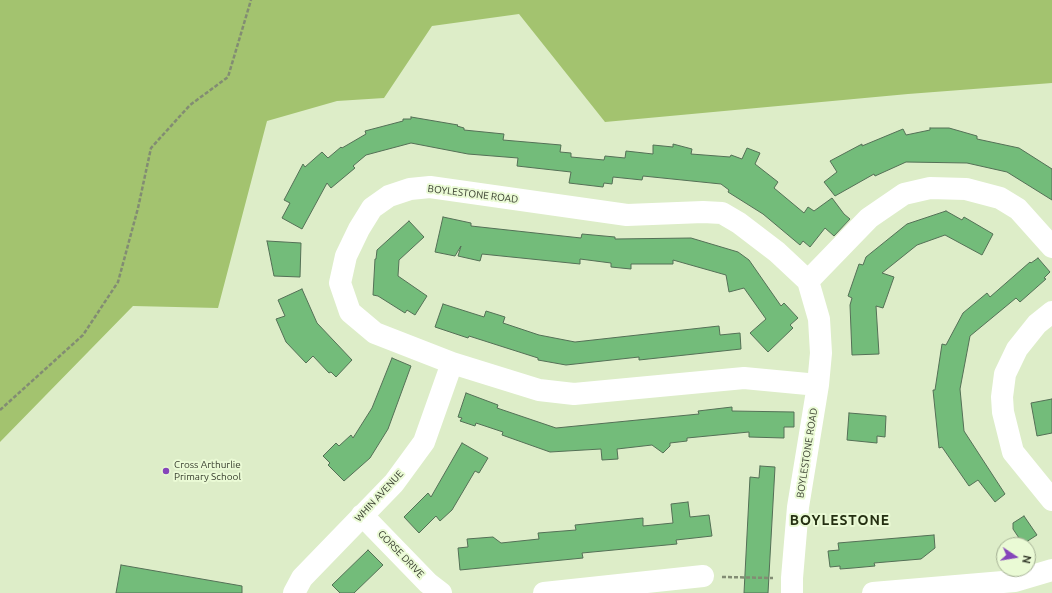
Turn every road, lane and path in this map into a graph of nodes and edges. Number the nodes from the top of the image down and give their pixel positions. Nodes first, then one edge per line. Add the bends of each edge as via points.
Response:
1 (251, 0) edge
2 (1052, 247) edge
3 (808, 281) junction
4 (1052, 312) edge
5 (452, 363) junction
6 (818, 385) junction
7 (0, 410) edge
8 (1052, 500) edge
9 (362, 514) junction
10 (1052, 570) edge
11 (703, 576) joint
12 (792, 586) edge
13 (294, 593) edge
14 (441, 593) edge
15 (544, 593) edge
16 (873, 593) edge

1 - 7 path via 228,76 190,105 151,148 118,282 83,335
2 - 3 street via 1018,209 1000,198 966,189 930,188 904,194 869,218
3 - 5 street, BOYLESTONE ROAD via 777,252 722,213 627,215 430,187 410,189 389,196 372,208 346,256 340,283 350,312 375,334
3 - 6 street, BOYLESTONE ROAD via 819,319 821,353
4 - 8 street via 1037,324 1017,349 1005,374 1002,397 1013,452
5 - 6 street, BOYLESTONE ROAD via 539,390 574,394 744,378
5 - 9 street, WHIN AVENUE via 424,442 394,483
6 - 12 street, BOYLESTONE ROAD via 798,507
9 - 13 street, WHIN AVENUE via 302,578
9 - 14 street, GORSE DRIVE via 428,583
10 - 16 street via 1014,581
11 - 12 path
11 - 15 street

